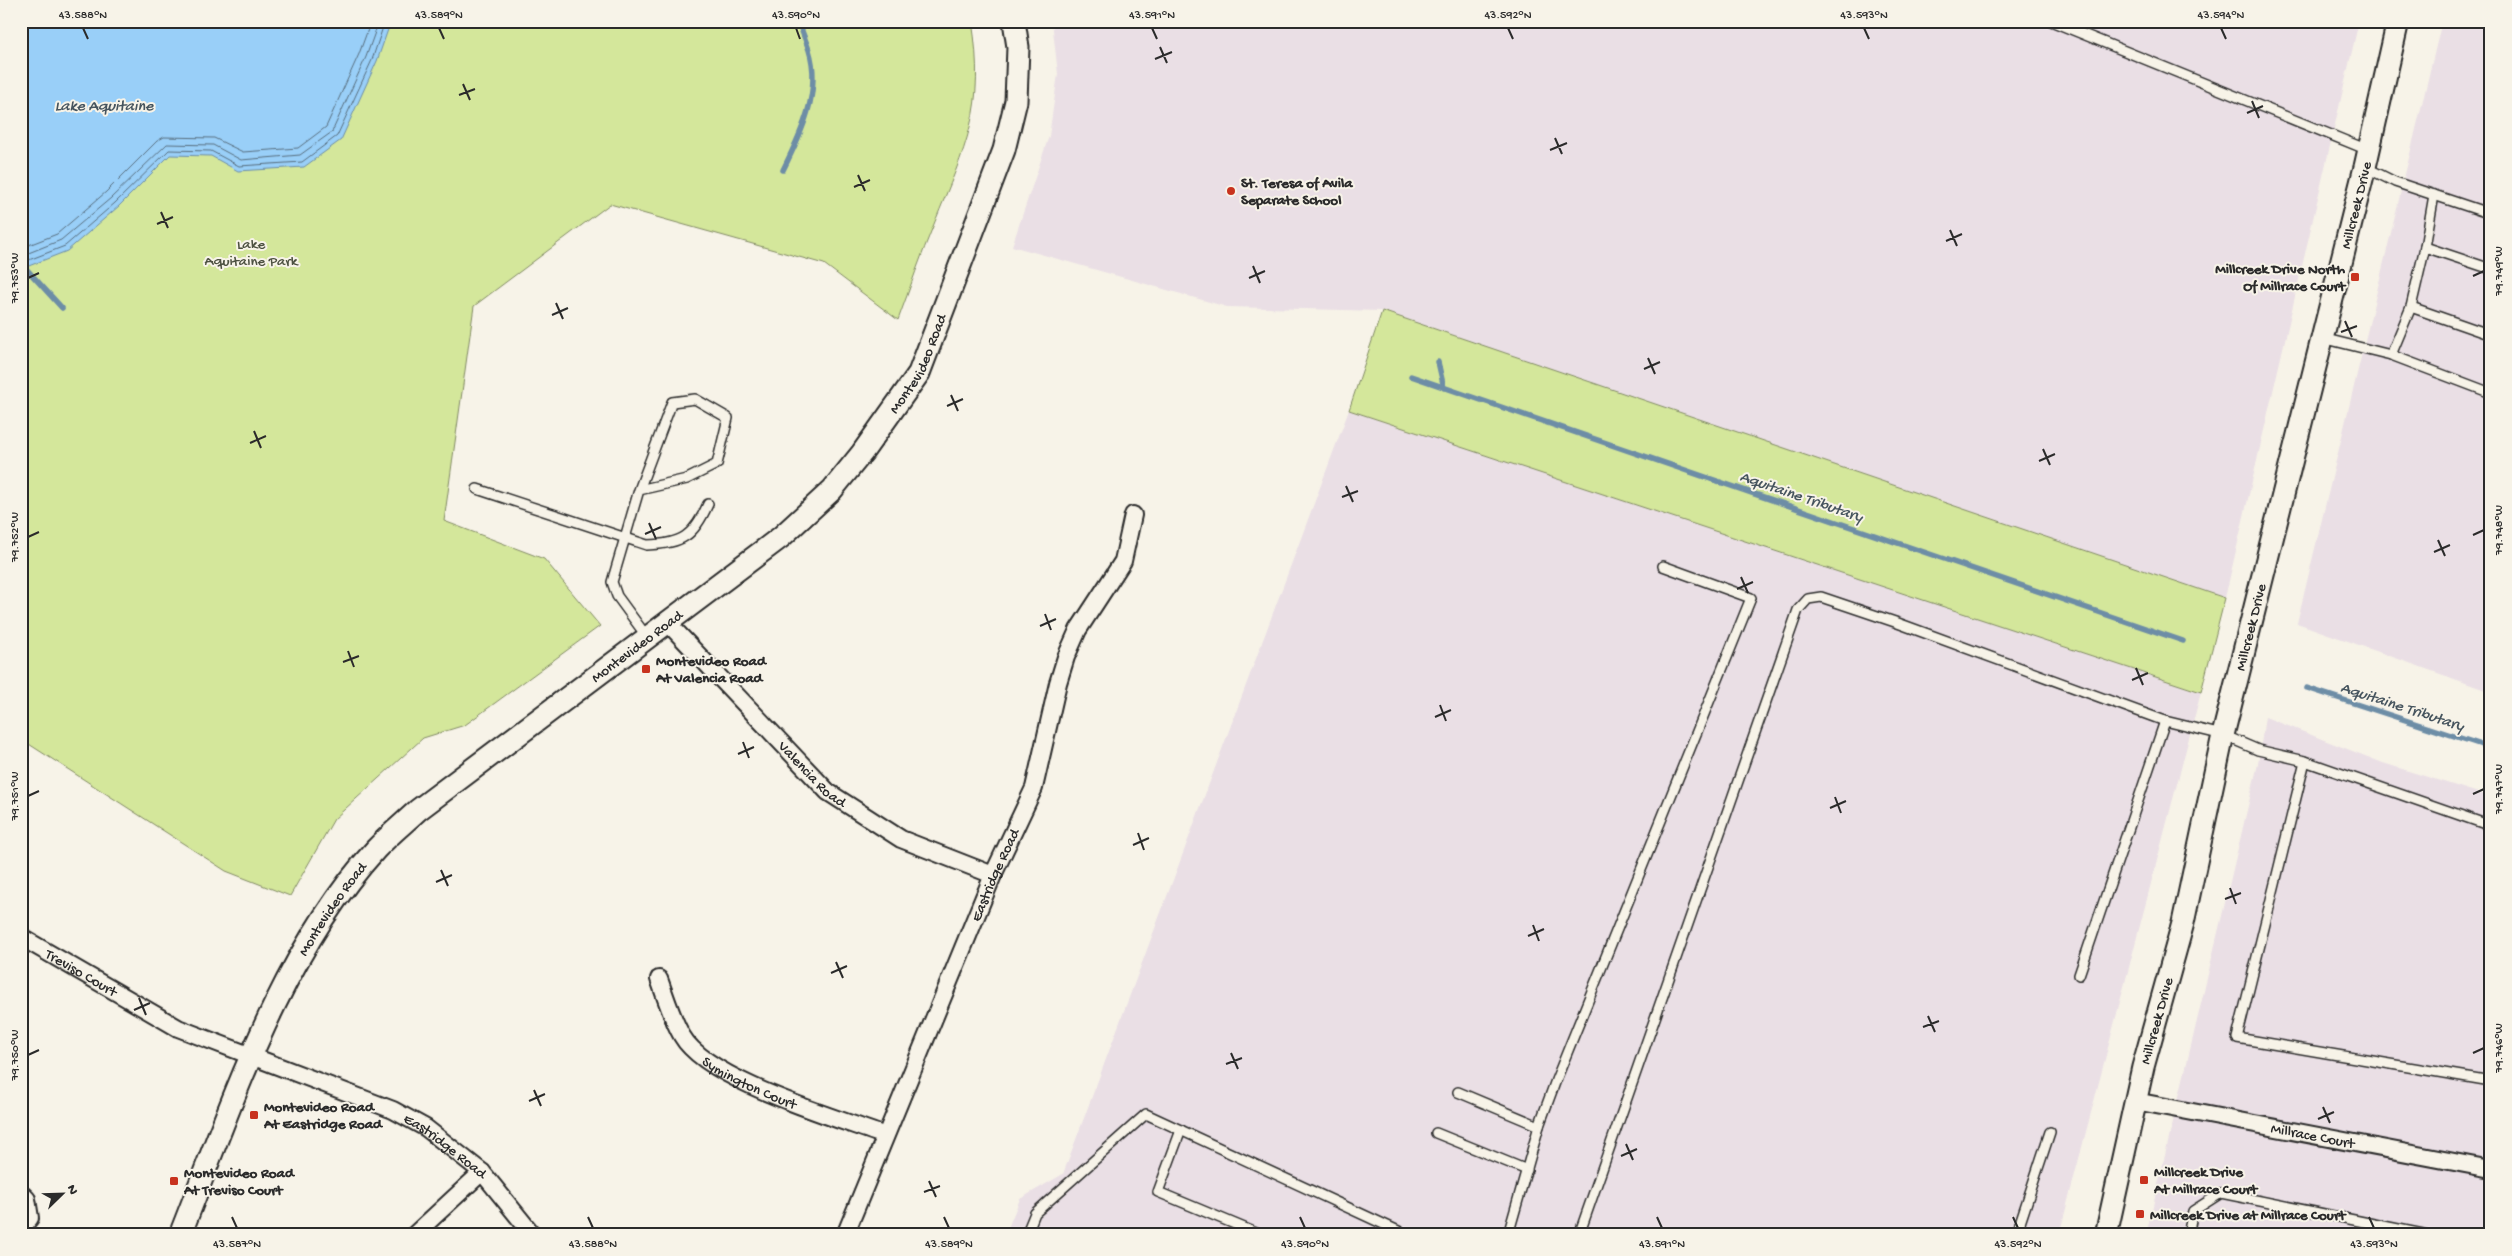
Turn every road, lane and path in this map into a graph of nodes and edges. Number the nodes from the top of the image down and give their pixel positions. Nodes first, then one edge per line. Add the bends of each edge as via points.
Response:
1 (1014, 21) edge
2 (2052, 21) edge
3 (2398, 21) edge
4 (2366, 159) junction
5 (2434, 195) junction
6 (2491, 214) edge
7 (2425, 247) junction
8 (2491, 269) edge
9 (2411, 307) junction
10 (2491, 335) edge
11 (2321, 337) junction
12 (2391, 355) junction
13 (2491, 392) edge
14 (477, 489) dead end
15 (639, 490) junction
16 (708, 504) dead end
17 (1133, 515) dead end
18 (626, 540) junction
19 (1663, 566) dead end
20 (668, 623) junction
21 (647, 638) junction
22 (2165, 721) junction
23 (2223, 735) junction
24 (2305, 761) junction
25 (2491, 826) edge
26 (993, 875) junction
27 (21, 937) edge
28 (2079, 975) dead end
29 (659, 979) dead end
30 (250, 1056) junction
31 (2491, 1081) edge
32 (1458, 1092) dead end
33 (2135, 1101) junction
34 (1539, 1126) junction
35 (1181, 1130) junction
36 (2050, 1132) dead end
37 (1436, 1133) dead end
38 (885, 1136) junction
39 (2491, 1169) edge
40 (1527, 1170) junction
41 (482, 1172) junction
42 (21, 1193) edge
43 (21, 1229) edge
44 (180, 1235) edge
45 (414, 1235) edge
46 (533, 1235) edge
47 (845, 1235) edge
48 (1026, 1235) edge
49 (1261, 1235) edge
50 (1407, 1235) edge
51 (1508, 1235) edge
52 (1578, 1235) edge
53 (2016, 1235) edge
54 (2106, 1235) edge
55 (2188, 1235) edge
56 (2428, 1235) edge

1 - 20 street, Montevideo Road via 1018,47 1016,101 1004,150 919,373 832,490 781,537
2 - 4 lane
3 - 4 street, Millcreek Drive
4 - 5 lane via 2395,182
4 - 11 street, Millcreek Drive
5 - 6 lane
5 - 7 lane
7 - 8 lane
7 - 9 lane
9 - 10 lane
9 - 12 lane
11 - 12 lane
11 - 23 street, Millcreek Drive
12 - 13 lane
14 - 18 lane
15 - 15 lane via 672,402 695,399 728,418 717,464 687,479
15 - 18 lane
16 - 18 lane via 699,525 688,536 667,545
17 - 26 street, Eastridge Road via 1123,561 1078,630 1066,657 1034,788
18 - 21 lane via 612,582 617,596
19 - 34 lane via 1751,598
20 - 21 street, Montevideo Road
20 - 26 street, Valencia Road via 828,792 901,839
21 - 30 street, Montevideo Road via 418,810 376,849 332,905 300,957
22 - 23 lane
22 - 28 lane
22 - 52 lane via 1895,622 1821,597 1808,599 1798,610
23 - 24 lane via 2258,750
23 - 33 street, Millcreek Drive via 2183,923
24 - 25 lane
24 - 31 lane via 2237,1038
26 - 38 street, Eastridge Road
27 - 30 street, Treviso Court via 178,1028
29 - 38 street, Symington Court via 682,1037 722,1072 758,1089
30 - 41 street, Eastridge Road via 393,1110 426,1128
30 - 44 street, Montevideo Road
32 - 34 lane
33 - 39 street, Millrace Court
33 - 54 street, Millcreek Drive
34 - 40 lane
35 - 48 lane via 1146,1114 1035,1213
35 - 49 lane via 1158,1192
35 - 50 lane
36 - 53 lane
37 - 40 lane
38 - 47 street, Eastridge Road
40 - 51 lane
41 - 45 street
41 - 46 street, Eastridge Road
42 - 43 street via 27,1199 30,1218
55 - 56 lane via 2193,1211 2221,1193

